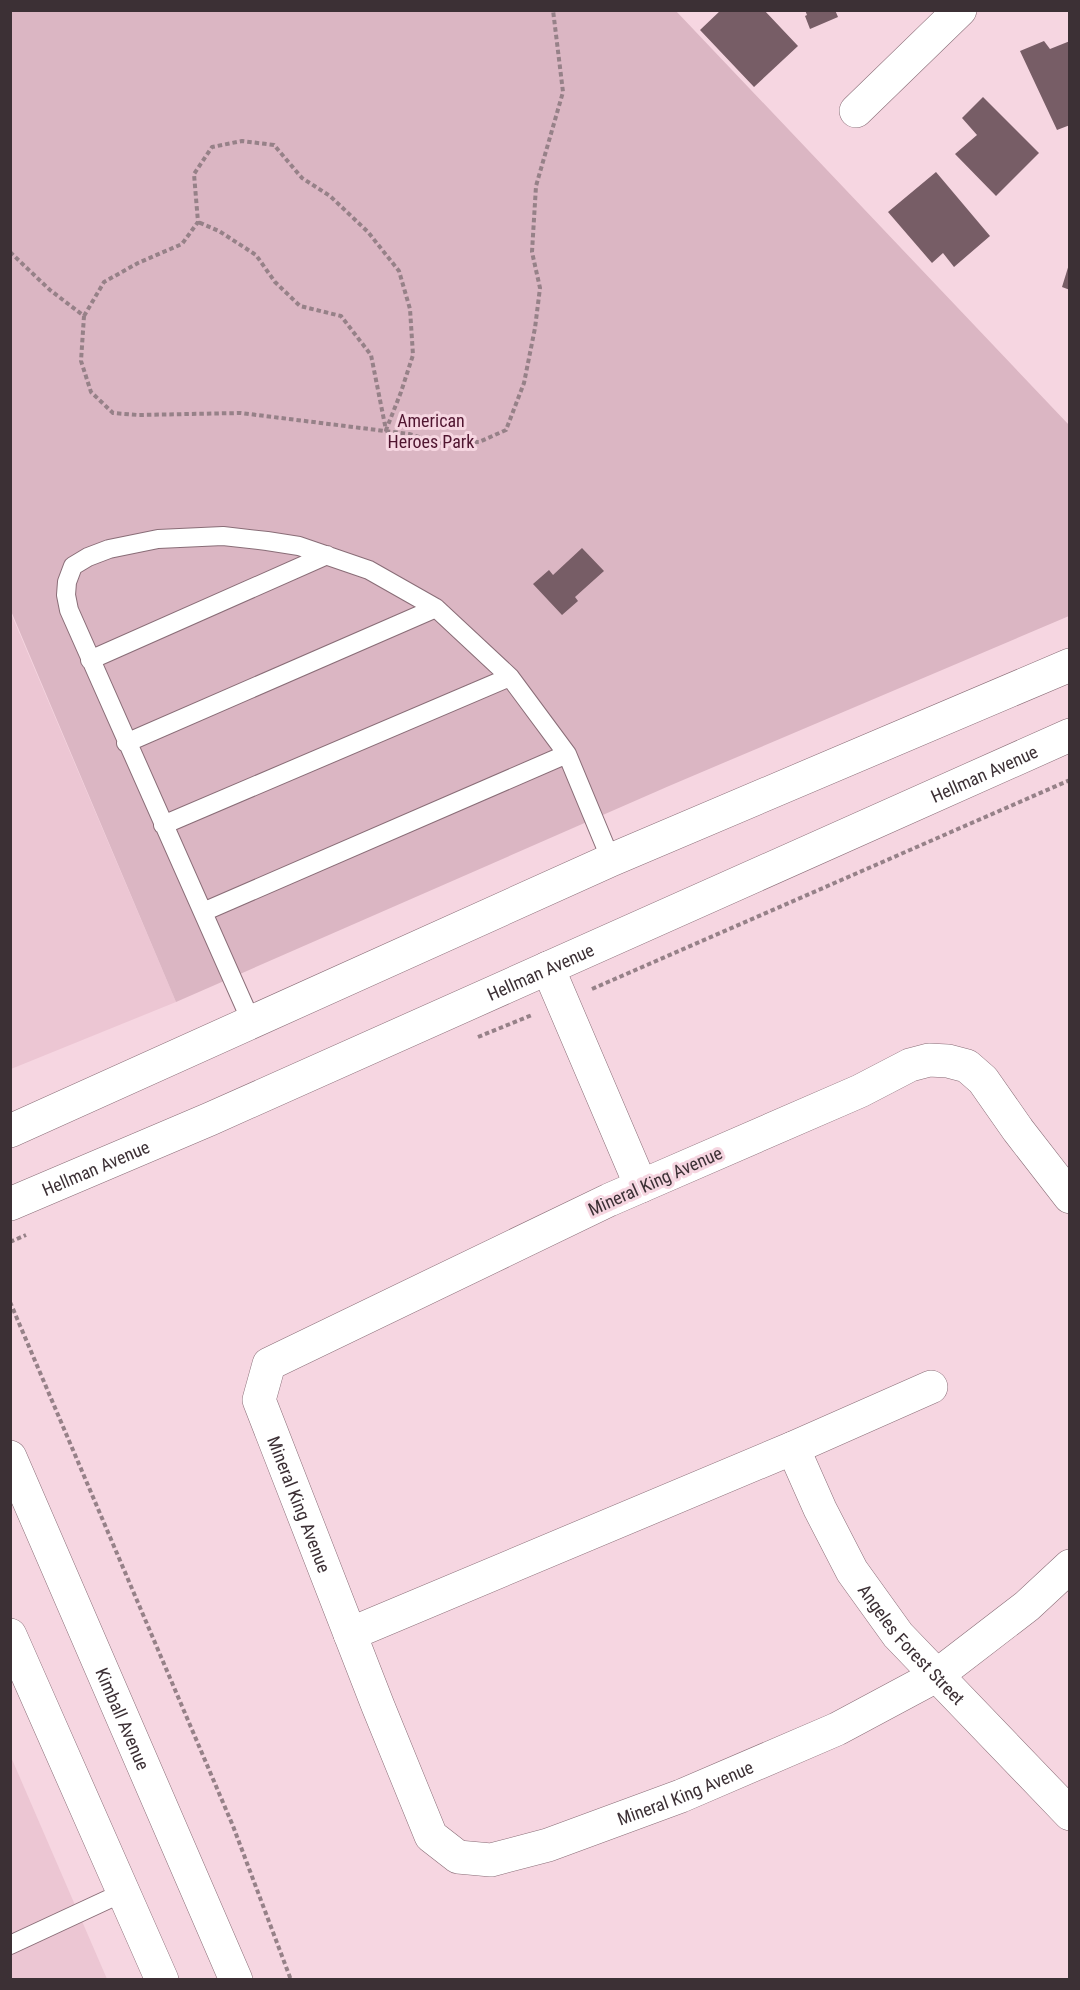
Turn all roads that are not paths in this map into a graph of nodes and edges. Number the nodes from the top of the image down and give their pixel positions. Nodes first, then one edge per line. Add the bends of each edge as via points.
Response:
1 (960, 10) edge
2 (856, 111) dead end
3 (327, 555) junction
4 (436, 608) junction
5 (90, 660) junction
6 (1070, 665) edge
7 (510, 677) junction
8 (1070, 735) edge
9 (126, 742) junction
10 (567, 754) junction
11 (164, 825) junction
12 (611, 860) junction
13 (202, 912) junction
14 (548, 968) junction
15 (251, 1021) junction
16 (10, 1131) edge
17 (641, 1186) junction
18 (1070, 1197) edge
19 (10, 1204) edge
20 (931, 1387) dead end
21 (793, 1448) junction
22 (10, 1457) edge
23 (1070, 1566) edge
24 (350, 1634) junction
25 (10, 1635) edge
26 (936, 1676) junction
27 (1070, 1814) edge
28 (124, 1892) junction
29 (10, 1945) edge
30 (162, 1980) edge
31 (236, 1980) edge

1 - 2 street
3 - 4 lane via 369,570
3 - 5 lane
3 - 5 lane via 299,546 223,536 158,539 88,557 73,567 66,595
4 - 7 lane
4 - 9 lane
5 - 9 lane
6 - 12 street
7 - 10 lane
7 - 11 lane
8 - 14 street, Hellman Avenue
9 - 11 lane
10 - 12 lane
10 - 13 lane
11 - 13 lane
12 - 15 street
13 - 15 lane
14 - 17 street
14 - 19 street, Hellman Avenue
15 - 16 street
17 - 18 street, Mineral King Avenue via 928,1060 967,1066 983,1080
17 - 24 street, Mineral King Avenue via 269,1364 259,1400
20 - 21 street
21 - 24 street
21 - 26 street, Angeles Forest Street via 852,1571 898,1635
22 - 31 street, Kimball Avenue
23 - 26 street, Mineral King Avenue via 1027,1606
24 - 26 street, Mineral King Avenue via 431,1836 458,1857 475,1859 491,1860 548,1845 681,1796 837,1729
25 - 28 street
26 - 27 street, Angeles Forest Street
28 - 29 lane
28 - 30 street

